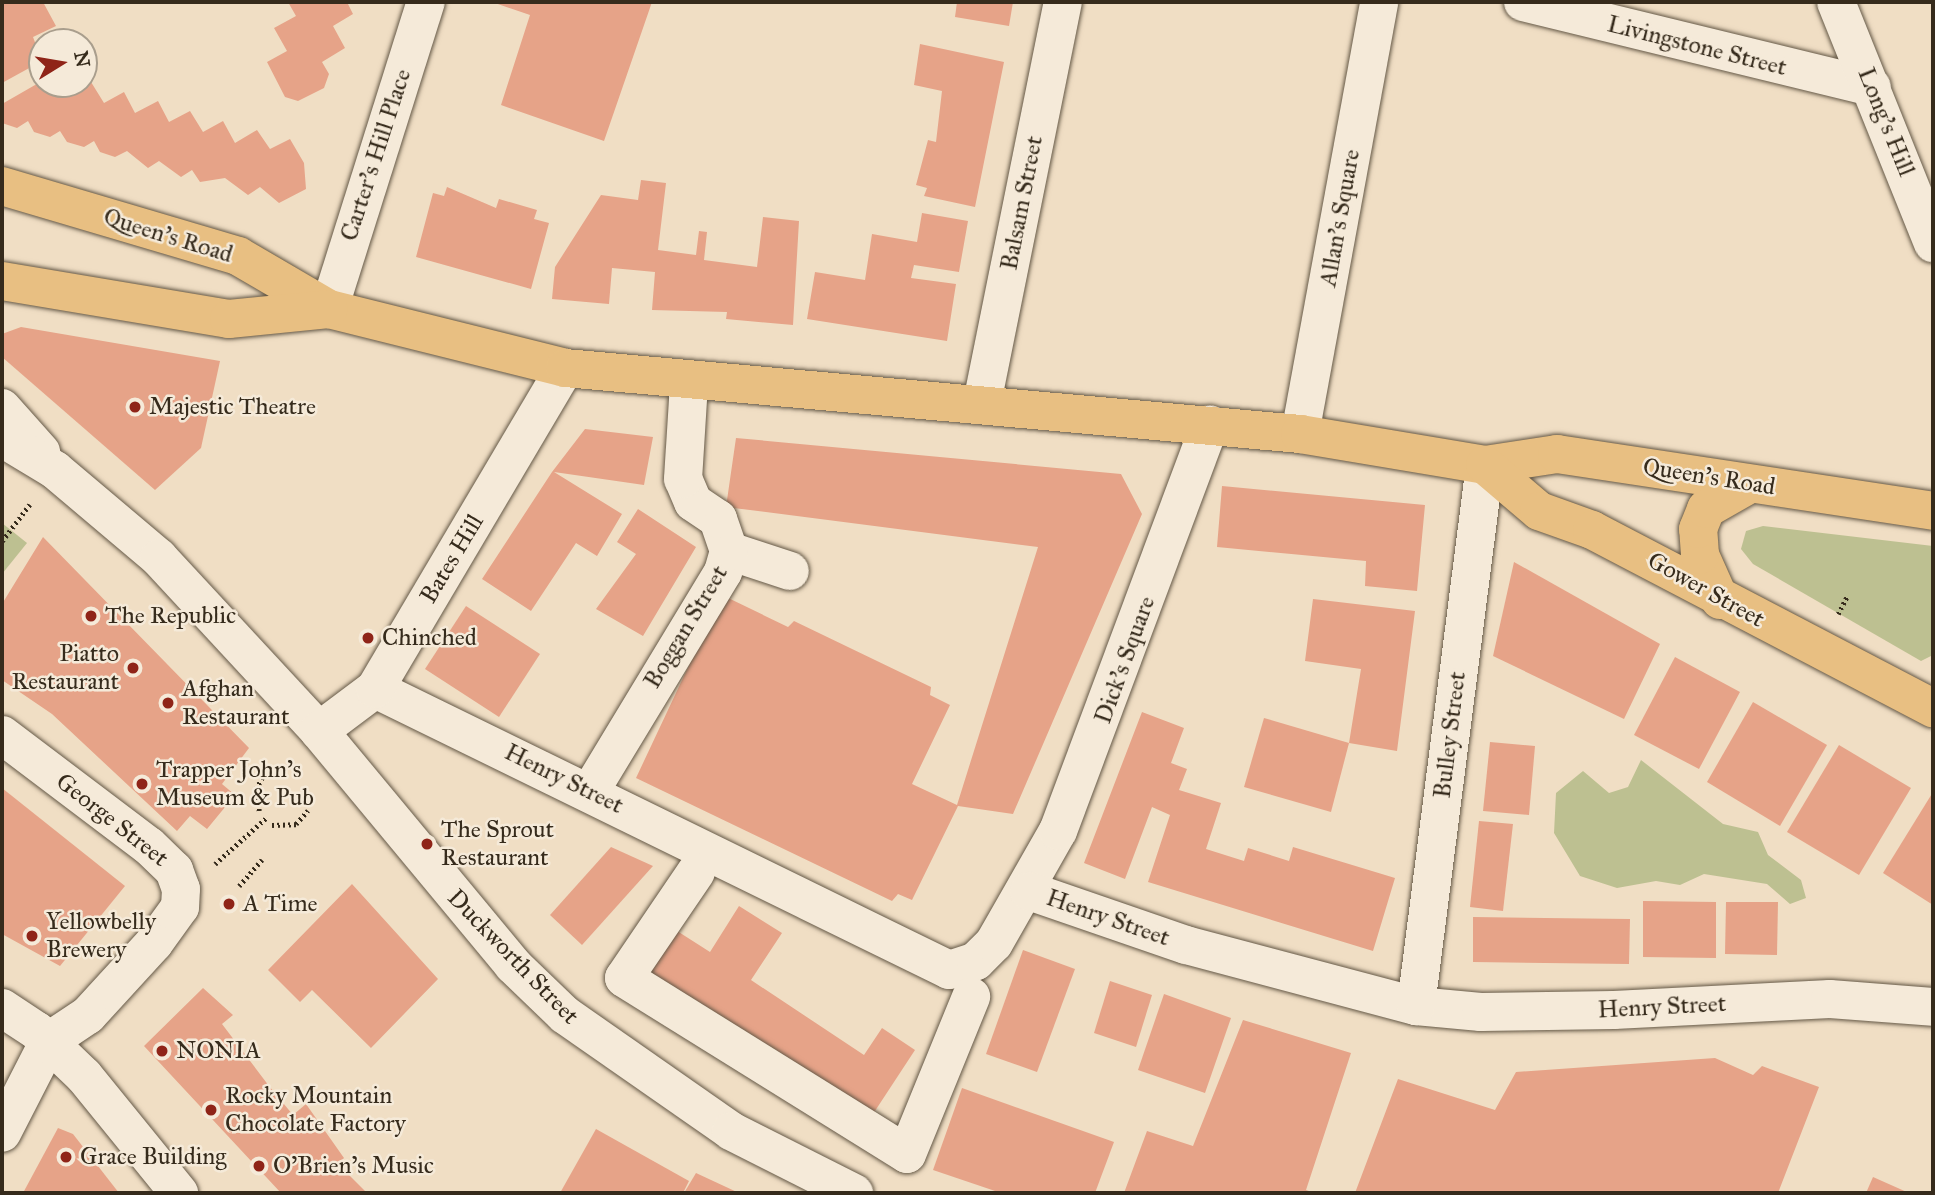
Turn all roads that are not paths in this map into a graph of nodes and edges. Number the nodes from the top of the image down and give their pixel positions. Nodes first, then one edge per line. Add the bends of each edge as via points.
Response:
1 (426, 2) edge
2 (1063, 2) edge
3 (1379, 2) edge
4 (1523, 2) edge
5 (1836, 2) edge
6 (1616, 14) edge
7 (1872, 87) junction
8 (2, 186) edge
9 (1933, 243) edge
10 (2, 281) edge
11 (329, 309) junction
12 (565, 368) junction
13 (689, 383) junction
14 (982, 403) junction
15 (2, 408) edge
16 (1210, 425) junction
17 (1300, 434) junction
18 (2, 439) edge
19 (1485, 465) junction
20 (45, 484) junction
21 (1750, 484) junction
22 (1933, 511) edge
23 (729, 551) junction
24 (790, 571) dead end
25 (1720, 600) junction
26 (375, 689) junction
27 (1933, 708) edge
28 (319, 731) junction
29 (2, 735) edge
30 (591, 790) junction
31 (696, 872) dead end
32 (1029, 891) junction
33 (971, 997) dead end
34 (1416, 1006) junction
35 (1933, 1007) edge
36 (2, 1008) edge
37 (49, 1041) junction
38 (2, 1133) edge
39 (179, 1193) edge
40 (854, 1193) edge

1 - 11 street, Carter's Hill Place
2 - 14 street, Balsam Street
3 - 17 street, Allan's Square
4 - 6 street, Livingstone Street
5 - 7 street, Long's Hill
6 - 7 street, Livingstone Street
7 - 9 street, Long's Hill
8 - 11 main road, Queen's Road via 238,256
10 - 11 main road via 229,319
11 - 12 main road
12 - 13 main road
12 - 26 street, Bates Hill
13 - 14 main road
13 - 23 street, Boggan Street via 683,479 693,502 723,527
14 - 16 main road
15 - 20 street, Duckworth Street
16 - 17 main road
16 - 32 street, Dick's Square via 1088,761
17 - 19 main road
18 - 20 street, Duckworth Street
19 - 21 main road, Queen's Road via 1557,454
19 - 25 main road, Gower Street via 1539,512 1592,530
19 - 34 street, Bulley Street
20 - 28 street, Duckworth Street via 159,558
21 - 22 main road, Queen's Road
21 - 25 main road via 1706,509 1698,529 1700,555
23 - 24 street
23 - 30 street, Boggan Street via 723,572
25 - 27 main road, Gower Street
26 - 28 street, Bates Hill
26 - 30 street, Henry Street
28 - 40 street, Duckworth Street via 442,883 565,1015 730,1130
29 - 37 street, George Street via 149,846 174,870 181,889 180,907 154,943 88,1015
30 - 32 street, Henry Street via 949,970 976,961
31 - 33 street via 624,978 907,1154
32 - 34 street, Henry Street via 1185,945
34 - 35 street, Henry Street via 1481,1012 1614,1010 1830,999
36 - 37 street
37 - 38 street
37 - 39 street

